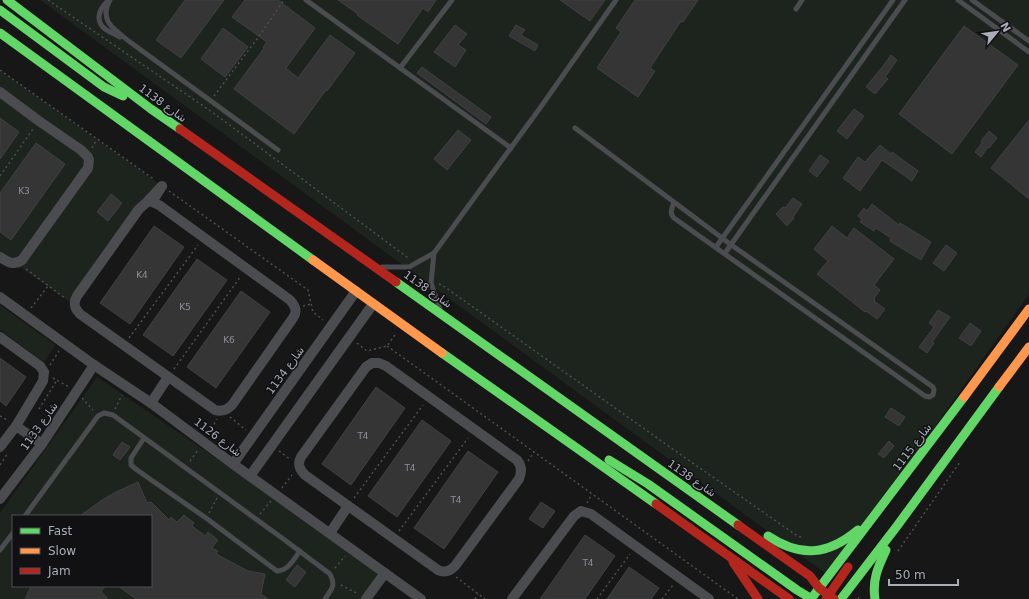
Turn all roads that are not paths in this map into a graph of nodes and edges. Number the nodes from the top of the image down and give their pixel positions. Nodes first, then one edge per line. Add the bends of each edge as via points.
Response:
1 (7, 0) edge
2 (110, 0) edge
3 (306, 0) edge
4 (452, 0) edge
5 (616, 0) edge
6 (802, 0) edge
7 (892, 0) edge
8 (905, 0) edge
9 (958, 0) edge
10 (972, 0) edge
11 (796, 9) dead end
12 (0, 10) edge
13 (2, 35) edge
14 (1029, 41) edge
15 (1029, 52) edge
16 (400, 68) junction
17 (0, 92) edge
18 (151, 109) junction
19 (575, 128) dead end
20 (511, 148) junction
21 (278, 150) dead end
22 (674, 202) junction
23 (722, 238) junction
24 (730, 244) junction
25 (716, 247) junction
26 (434, 253) junction
27 (725, 253) junction
28 (0, 257) edge
29 (375, 267) junction
30 (356, 291) junction
31 (0, 297) edge
32 (373, 304) junction
33 (1029, 309) edge
34 (442, 314) junction
35 (0, 337) edge
36 (1029, 347) edge
37 (94, 365) junction
38 (168, 377) junction
39 (151, 402) junction
40 (16, 426) junction
41 (559, 434) junction
42 (144, 438) junction
43 (42, 444) junction
44 (623, 444) junction
45 (0, 447) edge
46 (233, 464) junction
47 (250, 476) junction
48 (0, 499) edge
49 (348, 506) junction
50 (26, 515) edge
51 (880, 516) junction
52 (897, 526) junction
53 (330, 533) junction
54 (12, 534) edge
55 (0, 550) edge
56 (300, 551) junction
57 (729, 557) junction
58 (851, 562) dead end
59 (385, 573) junction
60 (819, 588) junction
61 (829, 598) edge
62 (325, 599) edge
63 (366, 599) edge
64 (421, 599) edge
65 (512, 599) edge
66 (709, 599) edge
67 (758, 599) edge
68 (789, 599) edge
69 (811, 599) edge
70 (820, 599) edge
71 (841, 599) edge
72 (876, 599) edge

1 - 18 street, شارع 1138
2 - 21 lane via 101,8 99,14 101,25 105,29 130,42
3 - 16 lane
4 - 16 lane
5 - 20 lane
6 - 11 lane
7 - 23 lane
8 - 24 lane
9 - 15 lane
10 - 14 lane
12 - 18 street via 104,87
13 - 30 street
16 - 20 lane
17 - 28 street via 81,150 88,157 89,164 25,257 18,263 7,262
18 - 29 street, شارع 1138
19 - 22 lane
20 - 26 lane
22 - 23 lane
22 - 25 lane via 672,216
23 - 24 lane
23 - 25 lane
24 - 27 lane
24 - 27 lane via 933,387 934,395 925,396
25 - 27 lane
26 - 29 lane via 408,267
26 - 34 lane via 431,283
29 - 34 street, شارع 1138
30 - 32 street
30 - 46 street, شارع 1134
31 - 37 street, شارع 1126
32 - 41 street
32 - 47 street
33 - 51 street, شارع 1115
34 - 44 street, شارع 1138
35 - 40 street via 40,366 44,372 43,381
36 - 52 street
37 - 39 street, شارع 1126
37 - 43 street, شارع 1133
38 - 38 street via 215,410 225,410 232,405 294,318 296,308 290,300 247,268 152,202 162,186 138,209 77,296 74,305 80,314
38 - 39 street
39 - 46 street, شارع 1126
40 - 43 street
40 - 45 street
41 - 57 street
41 - 69 street via 648,484
42 - 50 lane via 113,415 104,413 98,416
42 - 56 lane
42 - 56 lane via 131,458 131,465 137,470 277,571 283,571 289,566
43 - 48 street, شارع 1133
44 - 51 street via 639,446 776,542 789,548 816,551 833,547
44 - 60 street, شارع 1138 via 810,576
46 - 47 street, شارع 1126
47 - 53 street, شارع 1126
49 - 49 street via 438,570 448,571 455,566 518,479 521,473 520,466 517,460 386,366 375,363 366,367 298,463 302,472
49 - 53 street
51 - 60 street, شارع 1115
52 - 71 street
52 - 72 street via 876,571
53 - 59 street, شارع 1126
54 - 55 lane
56 - 62 lane via 330,574 334,581 333,588
57 - 67 street
57 - 68 street
58 - 61 street
59 - 63 street
59 - 64 street, شارع 1126
60 - 61 street, شارع 1138
60 - 69 street, شارع 1115
60 - 70 street
65 - 66 street via 574,516 581,511 591,514

